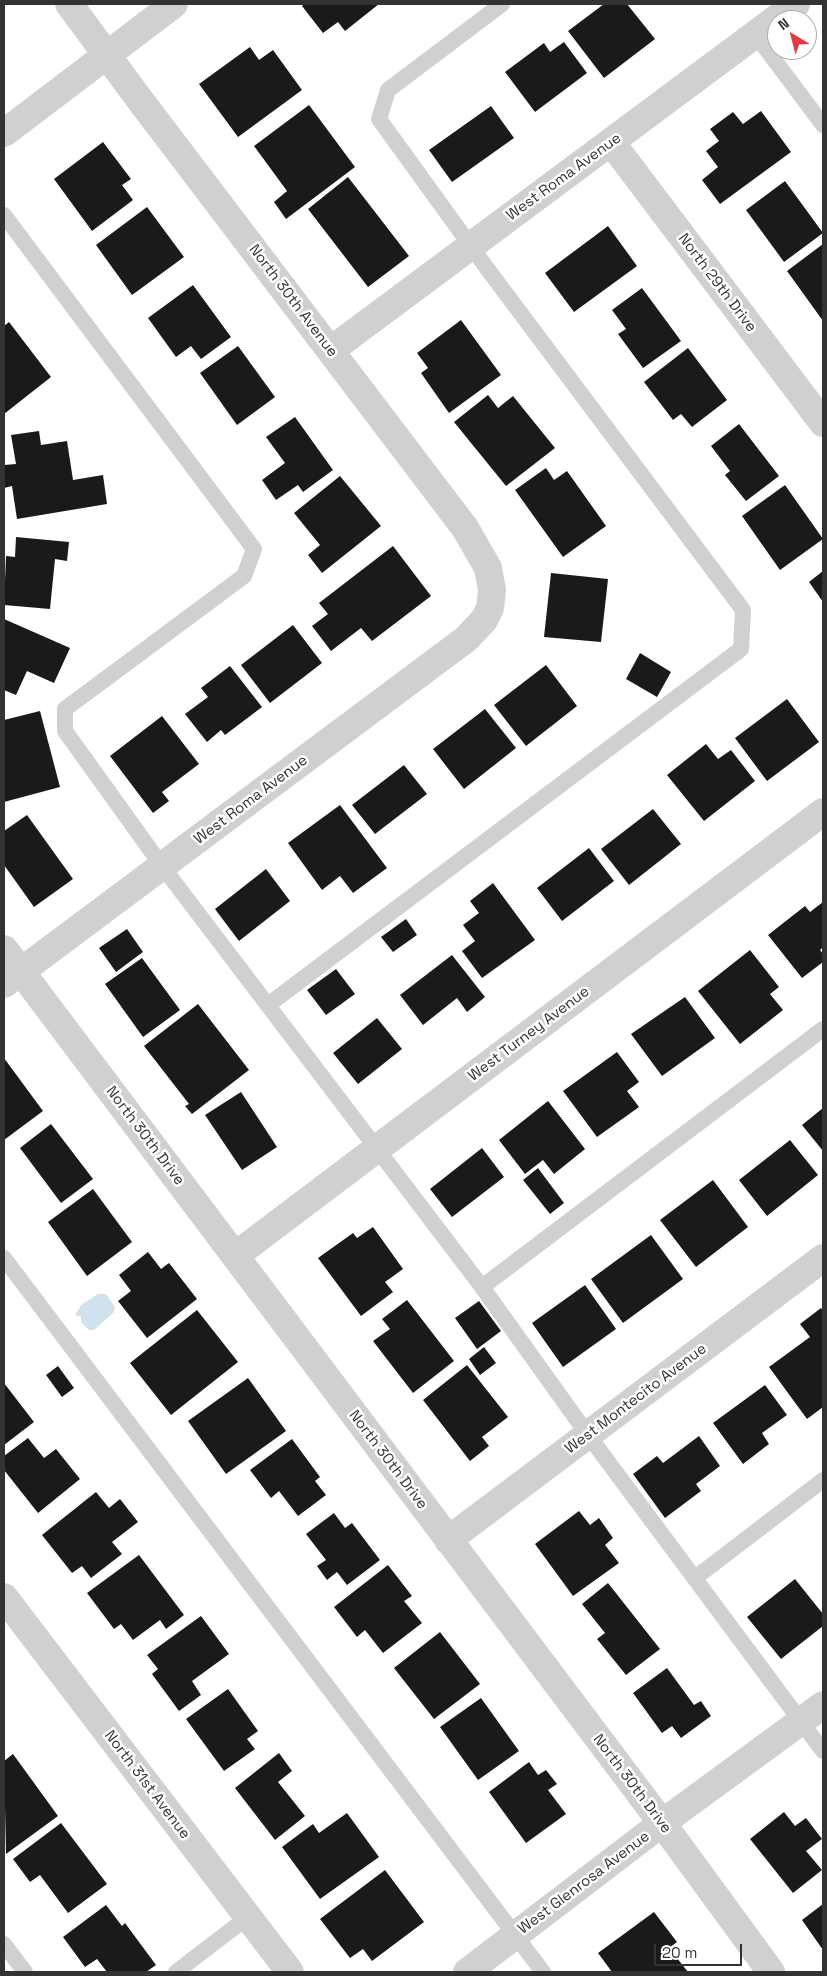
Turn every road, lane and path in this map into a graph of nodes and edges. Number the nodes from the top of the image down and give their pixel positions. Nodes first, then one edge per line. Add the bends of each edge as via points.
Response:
1 (70, 4) edge
2 (174, 4) edge
3 (502, 4) edge
4 (796, 4) edge
5 (755, 34) junction
6 (107, 55) junction
7 (823, 125) edge
8 (4, 133) edge
9 (611, 142) junction
10 (4, 215) edge
11 (471, 246) junction
12 (331, 350) junction
13 (823, 423) edge
14 (490, 608) joint
15 (823, 812) edge
16 (162, 866) junction
17 (4, 949) edge
18 (12, 977) edge
19 (268, 1005) junction
20 (823, 1029) edge
21 (376, 1149) junction
22 (236, 1255) junction
23 (4, 1258) edge
24 (823, 1258) edge
25 (482, 1287) junction
26 (588, 1435) junction
27 (823, 1480) edge
28 (448, 1540) junction
29 (695, 1578) junction
30 (4, 1596) edge
31 (823, 1705) edge
32 (800, 1722) junction
33 (823, 1751) edge
34 (662, 1823) junction
35 (248, 1918) junction
36 (516, 1935) junction
37 (4, 1944) edge
38 (25, 1972) edge
39 (176, 1972) edge
40 (290, 1972) edge
41 (467, 1972) edge
42 (543, 1972) edge
43 (771, 1972) edge

1 - 6 street, North 30th Avenue
2 - 6 street
3 - 11 lane via 388,90 379,119
4 - 5 street, West Roma Avenue
5 - 7 lane
5 - 9 street, West Roma Avenue
6 - 8 street
6 - 12 street, North 30th Avenue
9 - 11 street, West Roma Avenue
9 - 13 street, North 29th Drive
10 - 16 lane via 254,549 244,576 65,709 65,731
11 - 12 street, West Roma Avenue
11 - 19 lane via 743,610 741,649
12 - 14 street, North 30th Avenue via 479,548 488,568 492,590
14 - 16 street, West Roma Avenue via 484,620 466,639
15 - 21 street, West Turney Avenue
16 - 18 street, West Roma Avenue
16 - 19 lane
17 - 18 street, North 30th Drive
18 - 22 street, North 30th Drive
19 - 21 lane
20 - 25 lane
21 - 22 street, West Turney Avenue
21 - 25 lane
22 - 28 street, North 30th Drive
23 - 36 lane
24 - 26 street, West Montecito Avenue
25 - 26 lane
26 - 28 street, West Montecito Avenue
26 - 29 lane
27 - 29 lane
28 - 34 street, North 30th Drive
29 - 32 lane
30 - 35 street, North 31st Avenue
31 - 32 street, West Glenrosa Avenue
32 - 33 lane
32 - 34 street, West Glenrosa Avenue
34 - 36 street, West Glenrosa Avenue
34 - 43 street, North 30th Drive
35 - 39 lane
35 - 40 street, North 31st Avenue
36 - 41 street, West Glenrosa Avenue
36 - 42 lane
37 - 38 lane

